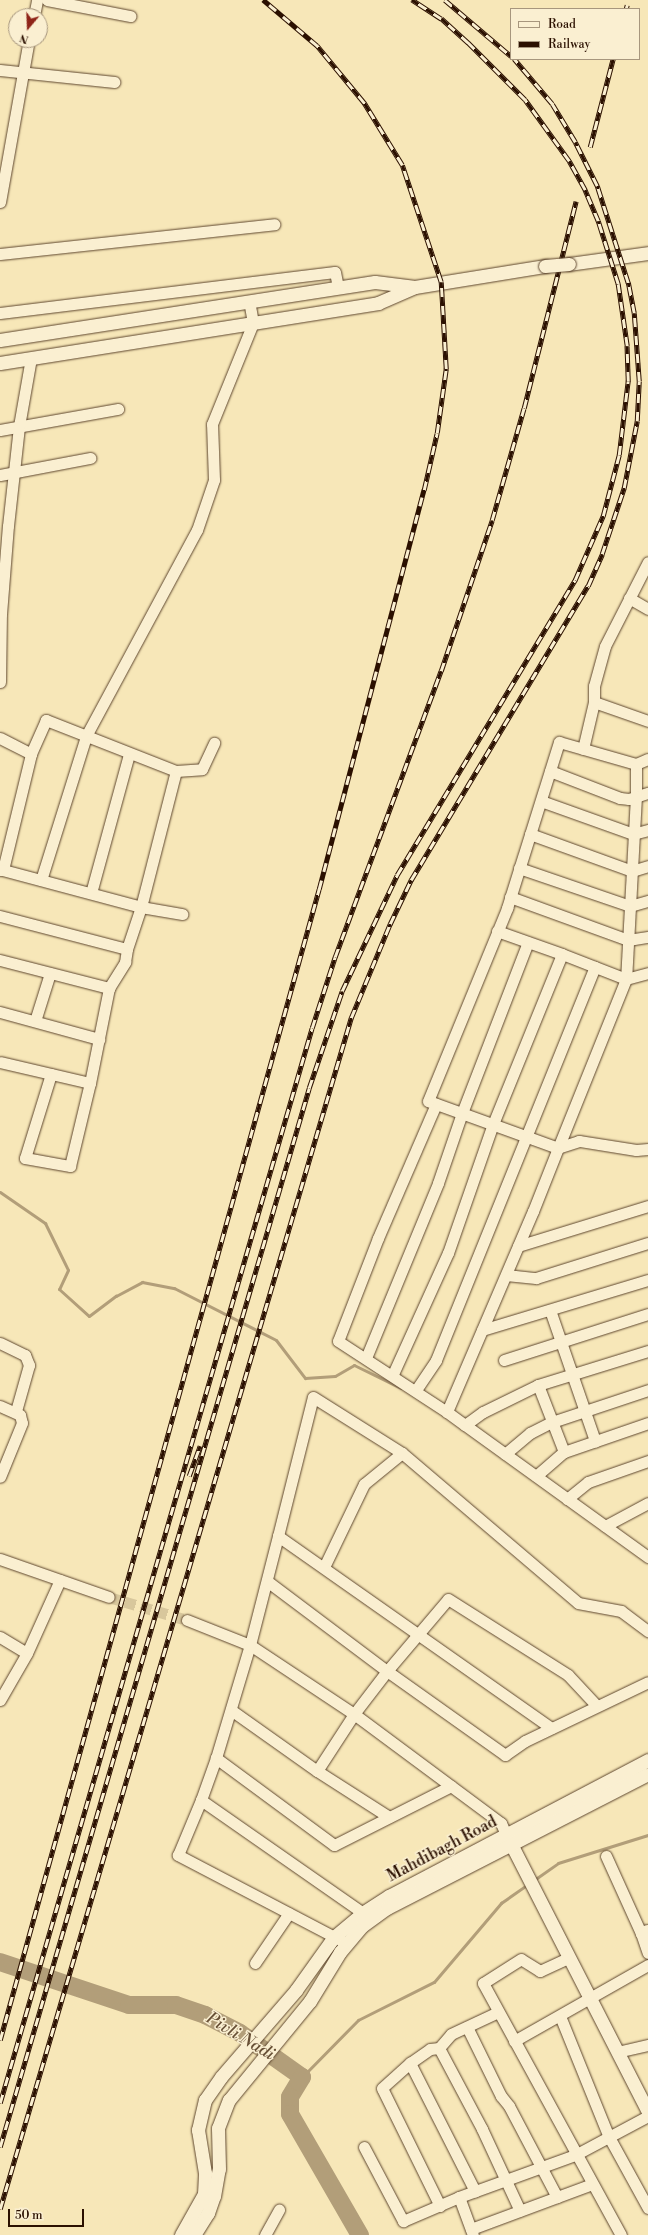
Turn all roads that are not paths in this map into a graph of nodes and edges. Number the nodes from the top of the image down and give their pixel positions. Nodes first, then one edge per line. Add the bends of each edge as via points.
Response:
1 (47, 0) edge
2 (130, 16) dead end
3 (27, 48) edge
4 (0, 70) edge
5 (22, 74) junction
6 (114, 82) dead end
7 (0, 202) edge
8 (274, 224) dead end
9 (648, 253) edge
10 (0, 254) edge
11 (415, 287) junction
12 (338, 288) junction
13 (249, 301) junction
14 (0, 313) edge
15 (253, 323) junction
16 (0, 340) edge
17 (31, 358) junction
18 (0, 363) edge
19 (118, 409) dead end
20 (19, 426) junction
21 (0, 430) edge
22 (90, 458) dead end
23 (14, 472) junction
24 (0, 475) edge
25 (648, 562) edge
26 (645, 574) edge
27 (629, 598) junction
28 (648, 609) edge
29 (0, 682) edge
30 (594, 702) junction
31 (648, 721) edge
32 (86, 736) junction
33 (0, 738) edge
34 (214, 743) dead end
35 (583, 749) junction
36 (31, 754) junction
37 (129, 754) junction
38 (648, 759) edge
39 (636, 764) junction
40 (176, 771) junction
41 (550, 771) junction
42 (648, 793) edge
43 (636, 796) junction
44 (541, 801) junction
45 (648, 830) edge
46 (530, 834) junction
47 (633, 834) junction
48 (648, 866) edge
49 (519, 868) junction
50 (1, 870) edge
51 (632, 871) junction
52 (41, 880) junction
53 (91, 894) junction
54 (510, 898) junction
55 (648, 901) edge
56 (630, 906) junction
57 (141, 907) junction
58 (182, 914) dead end
59 (0, 916) edge
60 (497, 931) junction
61 (648, 937) edge
62 (628, 940) junction
63 (528, 942) junction
64 (127, 949) junction
65 (562, 954) junction
66 (0, 960) edge
67 (595, 967) junction
68 (50, 973) junction
69 (647, 975) edge
70 (626, 979) junction
71 (109, 988) junction
72 (0, 1012) edge
73 (35, 1021) junction
74 (99, 1038) junction
75 (1, 1065) edge
76 (51, 1074) junction
77 (90, 1083) junction
78 (436, 1104) junction
79 (462, 1113) junction
80 (493, 1124) junction
81 (526, 1136) junction
82 (558, 1148) junction
83 (648, 1149) edge
84 (648, 1206) edge
85 (648, 1243) edge
86 (518, 1246) junction
87 (506, 1275) junction
88 (648, 1280) edge
89 (550, 1310) junction
90 (648, 1314) edge
91 (482, 1330) junction
92 (0, 1342) edge
93 (560, 1342) junction
94 (648, 1351) edge
95 (366, 1358) junction
96 (504, 1360) dead end
97 (393, 1374) junction
98 (571, 1375) junction
99 (538, 1384) junction
100 (416, 1390) junction
101 (648, 1390) edge
102 (0, 1406) edge
103 (584, 1410) junction
104 (16, 1411) junction
105 (447, 1412) junction
106 (552, 1422) junction
107 (648, 1423) edge
108 (465, 1425) junction
109 (595, 1441) junction
110 (564, 1452) junction
111 (402, 1453) junction
112 (505, 1454) junction
113 (648, 1462) edge
114 (536, 1476) junction
115 (0, 1477) edge
116 (567, 1499) junction
117 (648, 1503) edge
118 (605, 1526) junction
119 (278, 1536) junction
120 (648, 1557) edge
121 (0, 1559) edge
122 (324, 1567) junction
123 (60, 1580) junction
124 (267, 1581) junction
125 (109, 1596) tunnel mouth
126 (187, 1620) tunnel mouth
127 (648, 1631) edge
128 (418, 1634) junction
129 (0, 1637) edge
130 (250, 1644) junction
131 (27, 1653) junction
132 (387, 1671) junction
133 (648, 1682) edge
134 (0, 1700) edge
135 (597, 1706) junction
136 (231, 1710) junction
137 (354, 1714) junction
138 (551, 1728) junction
139 (216, 1758) junction
140 (648, 1760) edge
141 (318, 1771) junction
142 (648, 1774) edge
143 (451, 1786) junction
144 (201, 1800) junction
145 (390, 1817) junction
146 (511, 1845) junction
147 (606, 1856) dead end
148 (290, 1912) junction
149 (367, 1916) junction
150 (645, 1931) edge
151 (334, 1937) junction
152 (346, 1943) junction
153 (648, 1953) edge
154 (568, 1958) junction
155 (255, 1963) dead end
156 (648, 1965) edge
157 (590, 2000) junction
158 (498, 2012) junction
159 (560, 2016) junction
160 (467, 2027) junction
161 (514, 2041) junction
162 (648, 2045) edge
163 (439, 2048) junction
164 (617, 2052) junction
165 (410, 2063) junction
166 (648, 2112) edge
167 (609, 2137) junction
168 (364, 2147) dead end
169 (575, 2155) junction
170 (543, 2167) junction
171 (507, 2180) junction
172 (592, 2184) junction
173 (475, 2191) junction
174 (458, 2197) junction
175 (558, 2197) junction
176 (440, 2206) junction
177 (648, 2208) edge
178 (279, 2210) dead end
179 (520, 2211) junction
180 (472, 2232) edge
181 (181, 2235) edge
182 (194, 2235) edge
183 (265, 2235) edge
184 (621, 2235) edge

1 - 2 street
3 - 5 street
4 - 5 street
5 - 6 street
5 - 7 street
8 - 10 street
9 - 11 street, bridge via 545,266
11 - 12 street via 375,282
11 - 15 street via 378,303
12 - 13 street
12 - 14 street via 334,272
13 - 15 street
13 - 16 street
15 - 17 street
15 - 32 street via 212,424 214,480 197,530
17 - 18 street
17 - 20 street
19 - 20 street
20 - 21 street
20 - 23 street
22 - 23 street
23 - 24 street
23 - 29 street via 1,614
25 - 26 street
26 - 27 street
27 - 28 street
27 - 30 street via 605,646 594,686
30 - 31 street
30 - 35 street
32 - 36 street via 46,720
32 - 37 street
32 - 52 street
33 - 36 street
34 - 40 street via 202,770
35 - 39 street
35 - 41 street via 559,742
36 - 50 street
37 - 40 street
37 - 53 street
38 - 39 street
39 - 43 street
40 - 57 street
41 - 43 street via 620,798
41 - 44 street
42 - 43 street
43 - 47 street
44 - 46 street
44 - 47 street
45 - 47 street
46 - 49 street
46 - 51 street
47 - 51 street
48 - 51 street
49 - 54 street
49 - 56 street
50 - 52 street
51 - 56 street
52 - 53 street
53 - 57 street
54 - 60 street
54 - 62 street
55 - 56 street
56 - 62 street
57 - 58 street
57 - 64 street
59 - 64 street
60 - 63 street
60 - 78 street via 428,1101
61 - 62 street
62 - 70 street
63 - 65 street
63 - 79 street
64 - 71 street via 125,962
65 - 67 street
65 - 80 street
66 - 68 street
67 - 70 street
67 - 81 street
68 - 71 street
68 - 73 street
69 - 70 street
70 - 82 street
71 - 74 street
72 - 73 street
73 - 74 street
74 - 77 street
75 - 76 street
76 - 77 street
76 - 77 street via 25,1158 70,1166
78 - 79 street
78 - 95 street via 378,1238 338,1341
79 - 80 street
79 - 95 street via 438,1183
80 - 81 street
80 - 97 street via 448,1253
81 - 82 street
81 - 100 street via 436,1360
82 - 83 street via 579,1141 636,1150
82 - 86 street
84 - 86 street
85 - 87 street via 536,1278
86 - 87 street
87 - 91 street
88 - 89 street
89 - 91 street
89 - 93 street
90 - 93 street
91 - 105 street
92 - 104 street via 25,1355 29,1365
93 - 96 street
93 - 98 street
94 - 98 street
95 - 97 street
97 - 100 street
98 - 99 street
98 - 103 street
99 - 106 street
99 - 108 street via 483,1412
100 - 105 street
101 - 103 street
102 - 104 street
103 - 106 street
103 - 109 street
104 - 115 street via 20,1414 22,1423
105 - 108 street
106 - 110 street
106 - 112 street via 530,1433
107 - 109 street
108 - 112 street
109 - 110 street
110 - 114 street
111 - 119 street via 313,1397
111 - 122 street via 364,1484
111 - 127 street via 578,1603 621,1611
112 - 114 street
113 - 116 street via 588,1482
114 - 116 street
116 - 118 street
117 - 118 street
118 - 120 street
119 - 122 street
119 - 124 street
121 - 123 street
122 - 128 street
123 - 125 street
123 - 131 street
124 - 130 street
124 - 132 street
126 - 130 street
128 - 132 street
128 - 135 street via 448,1599 568,1675
128 - 138 street
129 - 131 street
130 - 136 street
130 - 137 street
131 - 134 street
132 - 137 street
132 - 138 street via 505,1755
133 - 135 street
135 - 138 street
136 - 139 street
136 - 141 street
137 - 141 street
137 - 143 street
139 - 144 street
139 - 145 street via 334,1845
140 - 146 street, Mahdibagh Road
141 - 145 street
142 - 146 street, Mahdibagh Road
143 - 145 street
143 - 146 street via 501,1823
144 - 148 street via 178,1854
144 - 149 street
146 - 149 street, Mahdibagh Road
146 - 154 street
147 - 150 street
148 - 151 street
148 - 155 street
149 - 151 street, Mahdibagh Road
149 - 152 street, Mahdibagh Road
150 - 153 street
151 - 152 street
151 - 181 street, Mahdibagh Road via 283,2006 221,2077 205,2100 198,2130 205,2173 204,2194
152 - 182 street, Mahdibagh Road via 298,2017 238,2087 222,2113 218,2128 219,2169 214,2196 208,2213
154 - 157 street
154 - 158 street via 540,1971 521,1958 483,1983
156 - 157 street
157 - 159 street
157 - 164 street
158 - 160 street
158 - 161 street
159 - 161 street
159 - 167 street
160 - 163 street via 451,2034
160 - 170 street via 501,2096
161 - 169 street
162 - 164 street
163 - 165 street via 430,2049
163 - 171 street
164 - 166 street
165 - 173 street
165 - 176 street via 382,2088
166 - 167 street
167 - 169 street
167 - 177 street
168 - 176 street via 403,2221
169 - 170 street
169 - 172 street
170 - 171 street
170 - 175 street
171 - 173 street
171 - 179 street
172 - 175 street
172 - 184 street
173 - 174 street
174 - 176 street
174 - 180 street
175 - 179 street
178 - 183 street
179 - 180 street

